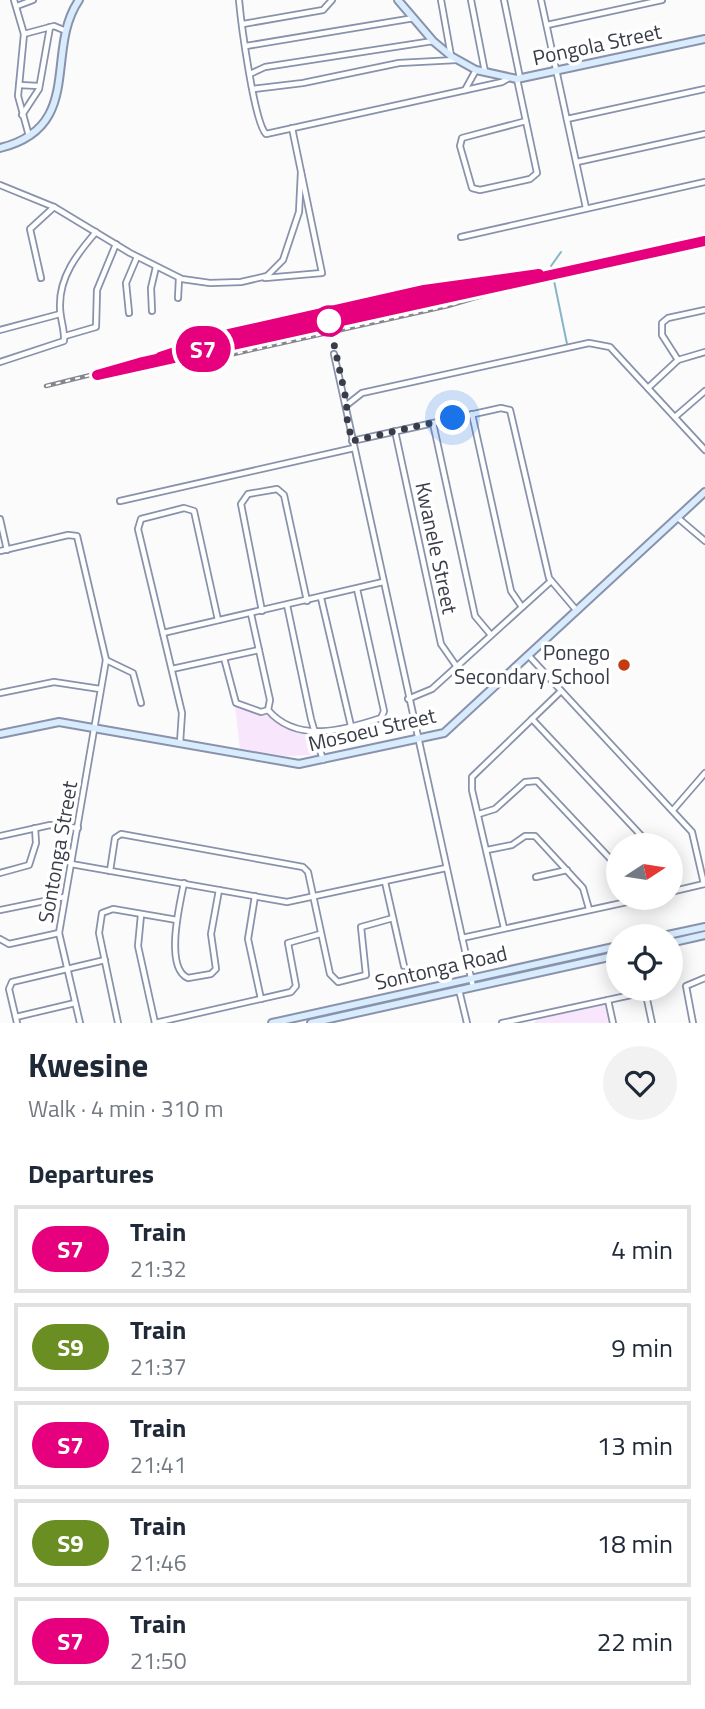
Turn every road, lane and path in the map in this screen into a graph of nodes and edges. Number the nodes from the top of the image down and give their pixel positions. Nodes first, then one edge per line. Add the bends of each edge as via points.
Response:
1 (14, 0) edge
2 (33, 0) edge
3 (79, 0) edge
4 (239, 0) edge
5 (332, 0) edge
6 (398, 0) edge
7 (405, 0) edge
8 (441, 0) edge
9 (471, 0) edge
10 (504, 0) edge
11 (541, 0) edge
12 (662, 0) edge
13 (17, 6) junction
14 (406, 9) junction
15 (414, 18) junction
16 (243, 24) junction
17 (547, 25) junction
18 (50, 27) junction
19 (66, 31) junction
20 (24, 34) junction
21 (705, 39) edge
22 (433, 41) junction
23 (246, 46) junction
24 (454, 58) junction
25 (476, 70) junction
26 (556, 72) junction
27 (485, 73) junction
28 (250, 74) junction
29 (515, 79) junction
30 (19, 85) junction
31 (39, 86) junction
32 (253, 89) junction
33 (705, 89) edge
34 (465, 90) junction
35 (22, 114) junction
36 (568, 119) junction
37 (526, 121) junction
38 (292, 128) junction
39 (705, 135) edge
40 (29, 136) junction
41 (0, 148) edge
42 (577, 162) junction
43 (301, 172) junction
44 (705, 182) edge
45 (0, 185) edge
46 (54, 208) junction
47 (586, 208) junction
48 (96, 231) junction
49 (461, 237) dead end
50 (116, 244) junction
51 (136, 257) junction
52 (156, 267) junction
53 (41, 278) dead end
54 (179, 278) junction
55 (263, 278) junction
56 (178, 298) dead end
57 (705, 310) edge
58 (152, 311) dead end
59 (129, 313) dead end
60 (61, 314) junction
61 (0, 330) edge
62 (65, 336) junction
63 (705, 352) edge
64 (334, 354) dead end
65 (678, 360) junction
66 (0, 362) edge
67 (648, 388) junction
68 (705, 391) edge
69 (347, 404) junction
70 (472, 414) junction
71 (675, 417) junction
72 (433, 423) junction
73 (395, 432) junction
74 (352, 441) junction
75 (354, 449) junction
76 (705, 450) edge
77 (705, 492) edge
78 (120, 501) dead end
79 (678, 518) junction
80 (0, 519) edge
81 (705, 541) edge
82 (7, 550) junction
83 (0, 551) edge
84 (551, 581) junction
85 (383, 582) junction
86 (356, 589) junction
87 (321, 598) junction
88 (307, 601) junction
89 (287, 605) junction
90 (522, 607) junction
91 (262, 611) junction
92 (577, 611) junction
93 (251, 614) junction
94 (218, 620) junction
95 (163, 633) junction
96 (491, 635) junction
97 (259, 650) junction
98 (529, 656) junction
99 (224, 658) junction
100 (106, 660) junction
101 (457, 667) junction
102 (172, 669) junction
103 (100, 690) junction
104 (561, 691) junction
105 (0, 693) edge
106 (408, 699) junction
107 (141, 703) dead end
108 (268, 710) junction
109 (533, 719) junction
110 (351, 726) junction
111 (94, 727) junction
112 (317, 731) junction
113 (0, 734) edge
114 (417, 739) junction
115 (180, 743) junction
116 (323, 760) junction
117 (705, 773) edge
118 (673, 810) junction
119 (479, 814) junction
120 (35, 828) junction
121 (78, 828) junction
122 (639, 833) edge
123 (0, 836) edge
124 (487, 850) junction
125 (606, 854) edge
126 (71, 864) junction
127 (446, 868) junction
128 (567, 870) junction
129 (110, 871) junction
130 (0, 873) edge
131 (536, 877) dead end
132 (385, 882) junction
133 (184, 883) junction
134 (704, 884) edge
135 (683, 889) edge
136 (219, 890) junction
137 (255, 896) junction
138 (65, 897) junction
139 (313, 897) junction
140 (606, 905) edge
141 (589, 909) junction
142 (0, 910) edge
143 (141, 915) junction
144 (393, 918) junction
145 (177, 920) junction
146 (705, 927) edge
147 (504, 928) junction
148 (683, 932) edge
149 (59, 933) junction
150 (320, 934) junction
151 (705, 935) edge
152 (462, 938) junction
153 (0, 939) edge
154 (683, 940) edge
155 (606, 949) edge
156 (606, 958) edge
157 (105, 960) junction
158 (404, 966) dead end
159 (67, 968) junction
160 (705, 978) edge
161 (471, 979) junction
162 (473, 987) junction
163 (459, 990) junction
164 (261, 999) junction
165 (606, 1000) edge
166 (608, 1001) edge
167 (647, 1001) edge
168 (75, 1003) junction
169 (531, 1017) junction
170 (16, 1020) edge
171 (80, 1023) edge
172 (118, 1023) edge
173 (155, 1023) edge
174 (272, 1023) edge
175 (311, 1023) edge
176 (467, 1023) edge
177 (502, 1023) edge
178 (532, 1023) edge
179 (613, 1023) edge
180 (652, 1023) edge
181 (692, 1023) edge

1 - 13 street
2 - 13 street
3 - 19 street
4 - 16 street
5 - 16 street via 321,10
6 - 14 street, Pongola Street
7 - 14 street
8 - 24 street
9 - 27 street
10 - 29 street
11 - 17 street
12 - 17 street
13 - 20 street
14 - 15 street, Pongola Street
15 - 22 street, Pongola Street
15 - 23 street
16 - 23 street
17 - 26 street
18 - 19 street
18 - 20 street
18 - 31 street
19 - 40 street via 56,99
20 - 30 street
21 - 26 street, Pongola Street
22 - 24 street, Pongola Street
22 - 28 street via 265,67
23 - 28 street
24 - 25 street, Pongola Street
24 - 32 street
25 - 27 street, Pongola Street
25 - 34 street
26 - 29 street, Pongola Street
26 - 36 street
27 - 29 street, Pongola Street
28 - 32 street
29 - 34 street
29 - 37 street
30 - 31 street
30 - 35 street
31 - 35 street
32 - 38 street via 264,132
33 - 36 street
34 - 38 street
35 - 40 street
36 - 42 street
37 - 37 street via 535,176 472,188 460,146 462,138
38 - 43 street
39 - 42 street
40 - 41 street
42 - 47 street
43 - 55 street via 299,212 286,251 280,264
43 - 55 street via 322,273
44 - 47 street
45 - 46 street
46 - 48 street
46 - 53 street via 30,229
47 - 49 street
48 - 50 street
48 - 60 street via 66,275
50 - 51 street
50 - 62 street via 97,290 96,327
51 - 52 street
51 - 59 street via 126,283
52 - 54 street
52 - 58 street
54 - 55 street via 210,283
54 - 56 street
57 - 65 street via 662,323 662,335
60 - 61 street
60 - 62 street
62 - 66 street via 61,343
63 - 65 street
64 - 69 street
65 - 67 street
67 - 69 street via 610,347 589,343 362,393
67 - 71 street
68 - 71 street
69 - 74 street
70 - 72 street
70 - 84 street via 505,408 512,412
70 - 90 street via 511,591
71 - 76 street
72 - 73 street
72 - 96 street via 475,616
73 - 74 street
73 - 101 street, Kwanele Street via 441,644
74 - 75 street
75 - 78 street
75 - 85 street
77 - 79 street, Mosoeu Street
79 - 81 street
79 - 92 street, Mosoeu Street
80 - 82 street
82 - 83 street
82 - 100 street via 77,536
84 - 90 street
84 - 92 street
85 - 86 street
85 - 106 street
86 - 87 street
86 - 110 street via 384,713 379,719
87 - 88 street
87 - 110 street
88 - 89 street
88 - 91 street via 284,495 277,489 248,494 241,504
89 - 91 street
89 - 112 street
90 - 96 street
91 - 93 street
92 - 98 street, Mosoeu Street
93 - 94 street
93 - 97 street
94 - 95 street
94 - 95 street via 194,511 184,508 145,516 138,529
95 - 102 street
96 - 101 street
97 - 99 street
97 - 108 street
98 - 104 street
98 - 114 street, Mosoeu Street via 449,730
99 - 102 street
99 - 108 street via 236,703
100 - 103 street, Sontonga Street
100 - 107 street via 133,673
101 - 106 street via 430,691
102 - 115 street via 182,718
103 - 105 street via 54,682
103 - 111 street, Sontonga Street
104 - 109 street
104 - 118 street
106 - 114 street
108 - 112 street via 293,728
109 - 119 street via 474,774 471,786
109 - 122 street
110 - 112 street
111 - 113 street, Mosoeu Street via 52,722
111 - 115 street, Mosoeu Street
111 - 121 street, Sontonga Street
112 - 116 street
114 - 116 street, Mosoeu Street
114 - 127 street
115 - 116 street, Mosoeu Street via 295,764
117 - 118 street
118 - 134 street via 692,832
119 - 124 street
119 - 125 street via 495,809 525,782 537,781
120 - 121 street via 58,824
120 - 123 street
120 - 130 street via 29,865
121 - 126 street, Sontonga Street
124 - 128 street via 532,835
124 - 147 street
126 - 129 street
126 - 138 street, Sontonga Street
127 - 132 street
127 - 152 street
128 - 131 street
128 - 141 street via 584,889
129 - 133 street
129 - 139 street via 116,838 124,834 301,866 307,870
132 - 139 street
132 - 144 street
133 - 136 street
133 - 145 street
134 - 135 street
136 - 137 street
136 - 145 street via 211,933 214,972 188,978 182,975 174,940
137 - 139 street via 287,902
137 - 164 street via 248,939
138 - 142 street
138 - 149 street, Sontonga Street
139 - 150 street
140 - 141 street
141 - 147 street
143 - 145 street
143 - 157 street via 113,909 102,913 99,933
143 - 173 street via 138,946
144 - 150 street via 361,927 367,973 341,982 331,977
144 - 158 street
146 - 148 street
147 - 152 street
149 - 153 street via 9,944
149 - 159 street, Sontonga Street
150 - 164 street via 288,943 295,990
151 - 154 street
152 - 161 street
155 - 161 street, Sontonga Road
156 - 162 street, Sontonga Road
157 - 159 street
157 - 172 street
159 - 168 street, Sontonga Street
159 - 170 street via 10,984
160 - 181 street via 686,986
161 - 162 street
161 - 174 street, Sontonga Road
162 - 163 street, Sontonga Road
163 - 175 street, Sontonga Road
163 - 176 street
164 - 173 street
165 - 169 street
166 - 179 street
167 - 180 street
168 - 170 street
168 - 171 street, Sontonga Street
169 - 177 street
169 - 178 street

